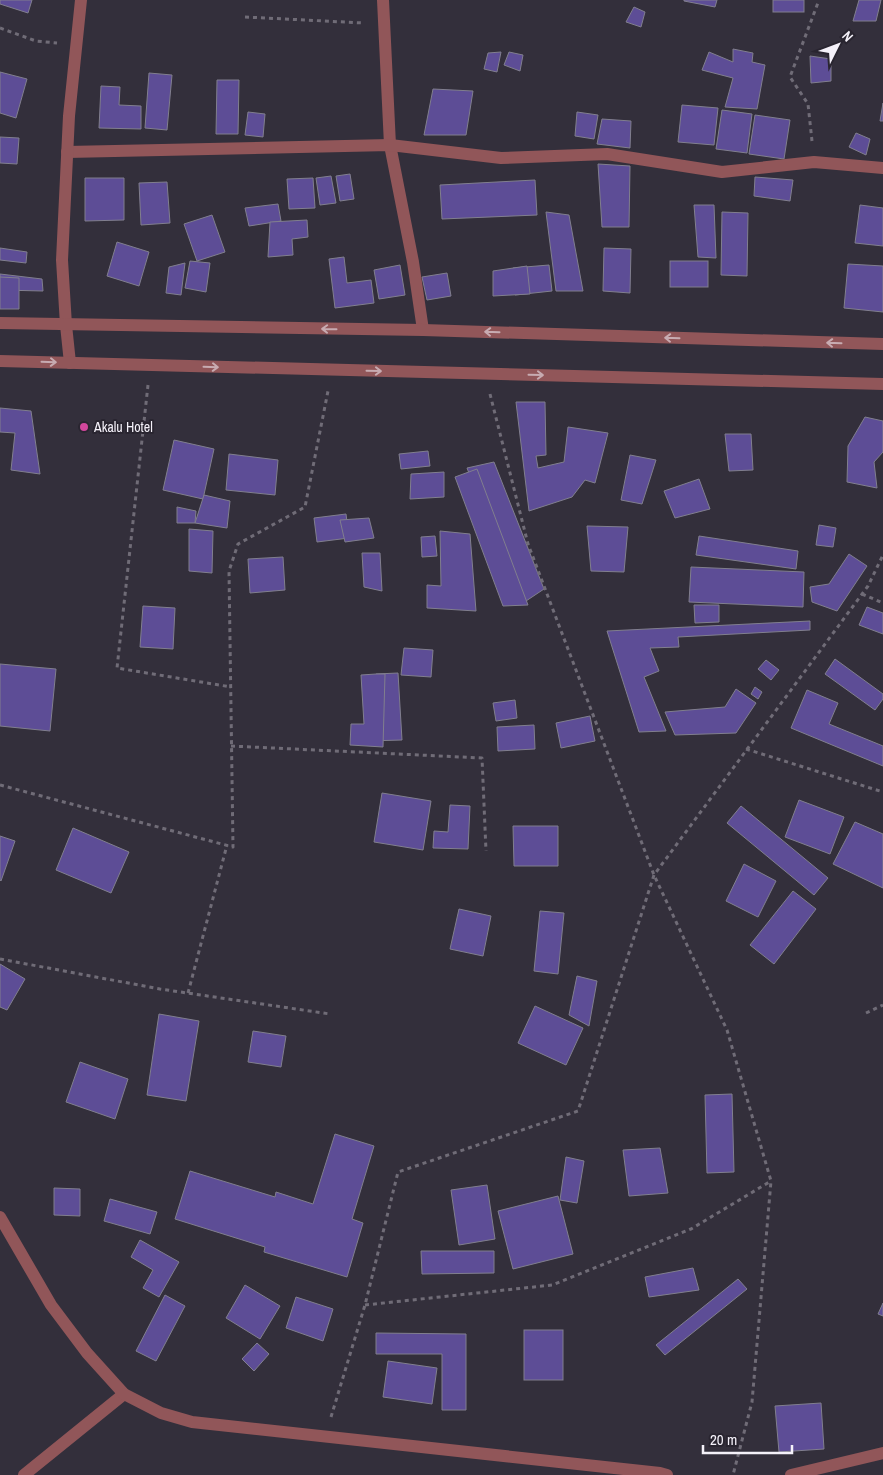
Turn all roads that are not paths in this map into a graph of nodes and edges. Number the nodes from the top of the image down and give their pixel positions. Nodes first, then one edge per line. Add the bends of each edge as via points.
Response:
1 (81, 0) edge
2 (383, 0) edge
3 (390, 145) junction
4 (67, 152) junction
5 (883, 168) edge
6 (0, 323) edge
7 (66, 325) junction
8 (423, 330) junction
9 (883, 344) edge
10 (0, 361) edge
11 (70, 363) junction
12 (883, 384) edge
13 (0, 1218) edge
14 (124, 1394) junction
15 (883, 1453) edge
16 (24, 1475) edge
17 (666, 1475) edge
18 (791, 1475) edge

1 - 4 street
2 - 3 street
3 - 4 street
3 - 5 street via 501,158 607,154 722,172 814,162
3 - 8 street
4 - 7 street via 62,260
6 - 7 street
8 -> 7 street
7 - 11 street
9 -> 8 street
10 -> 11 street
11 -> 12 street
13 - 14 street via 51,1305 87,1353
14 - 16 street
14 - 17 street via 161,1413 192,1422
15 - 18 street

